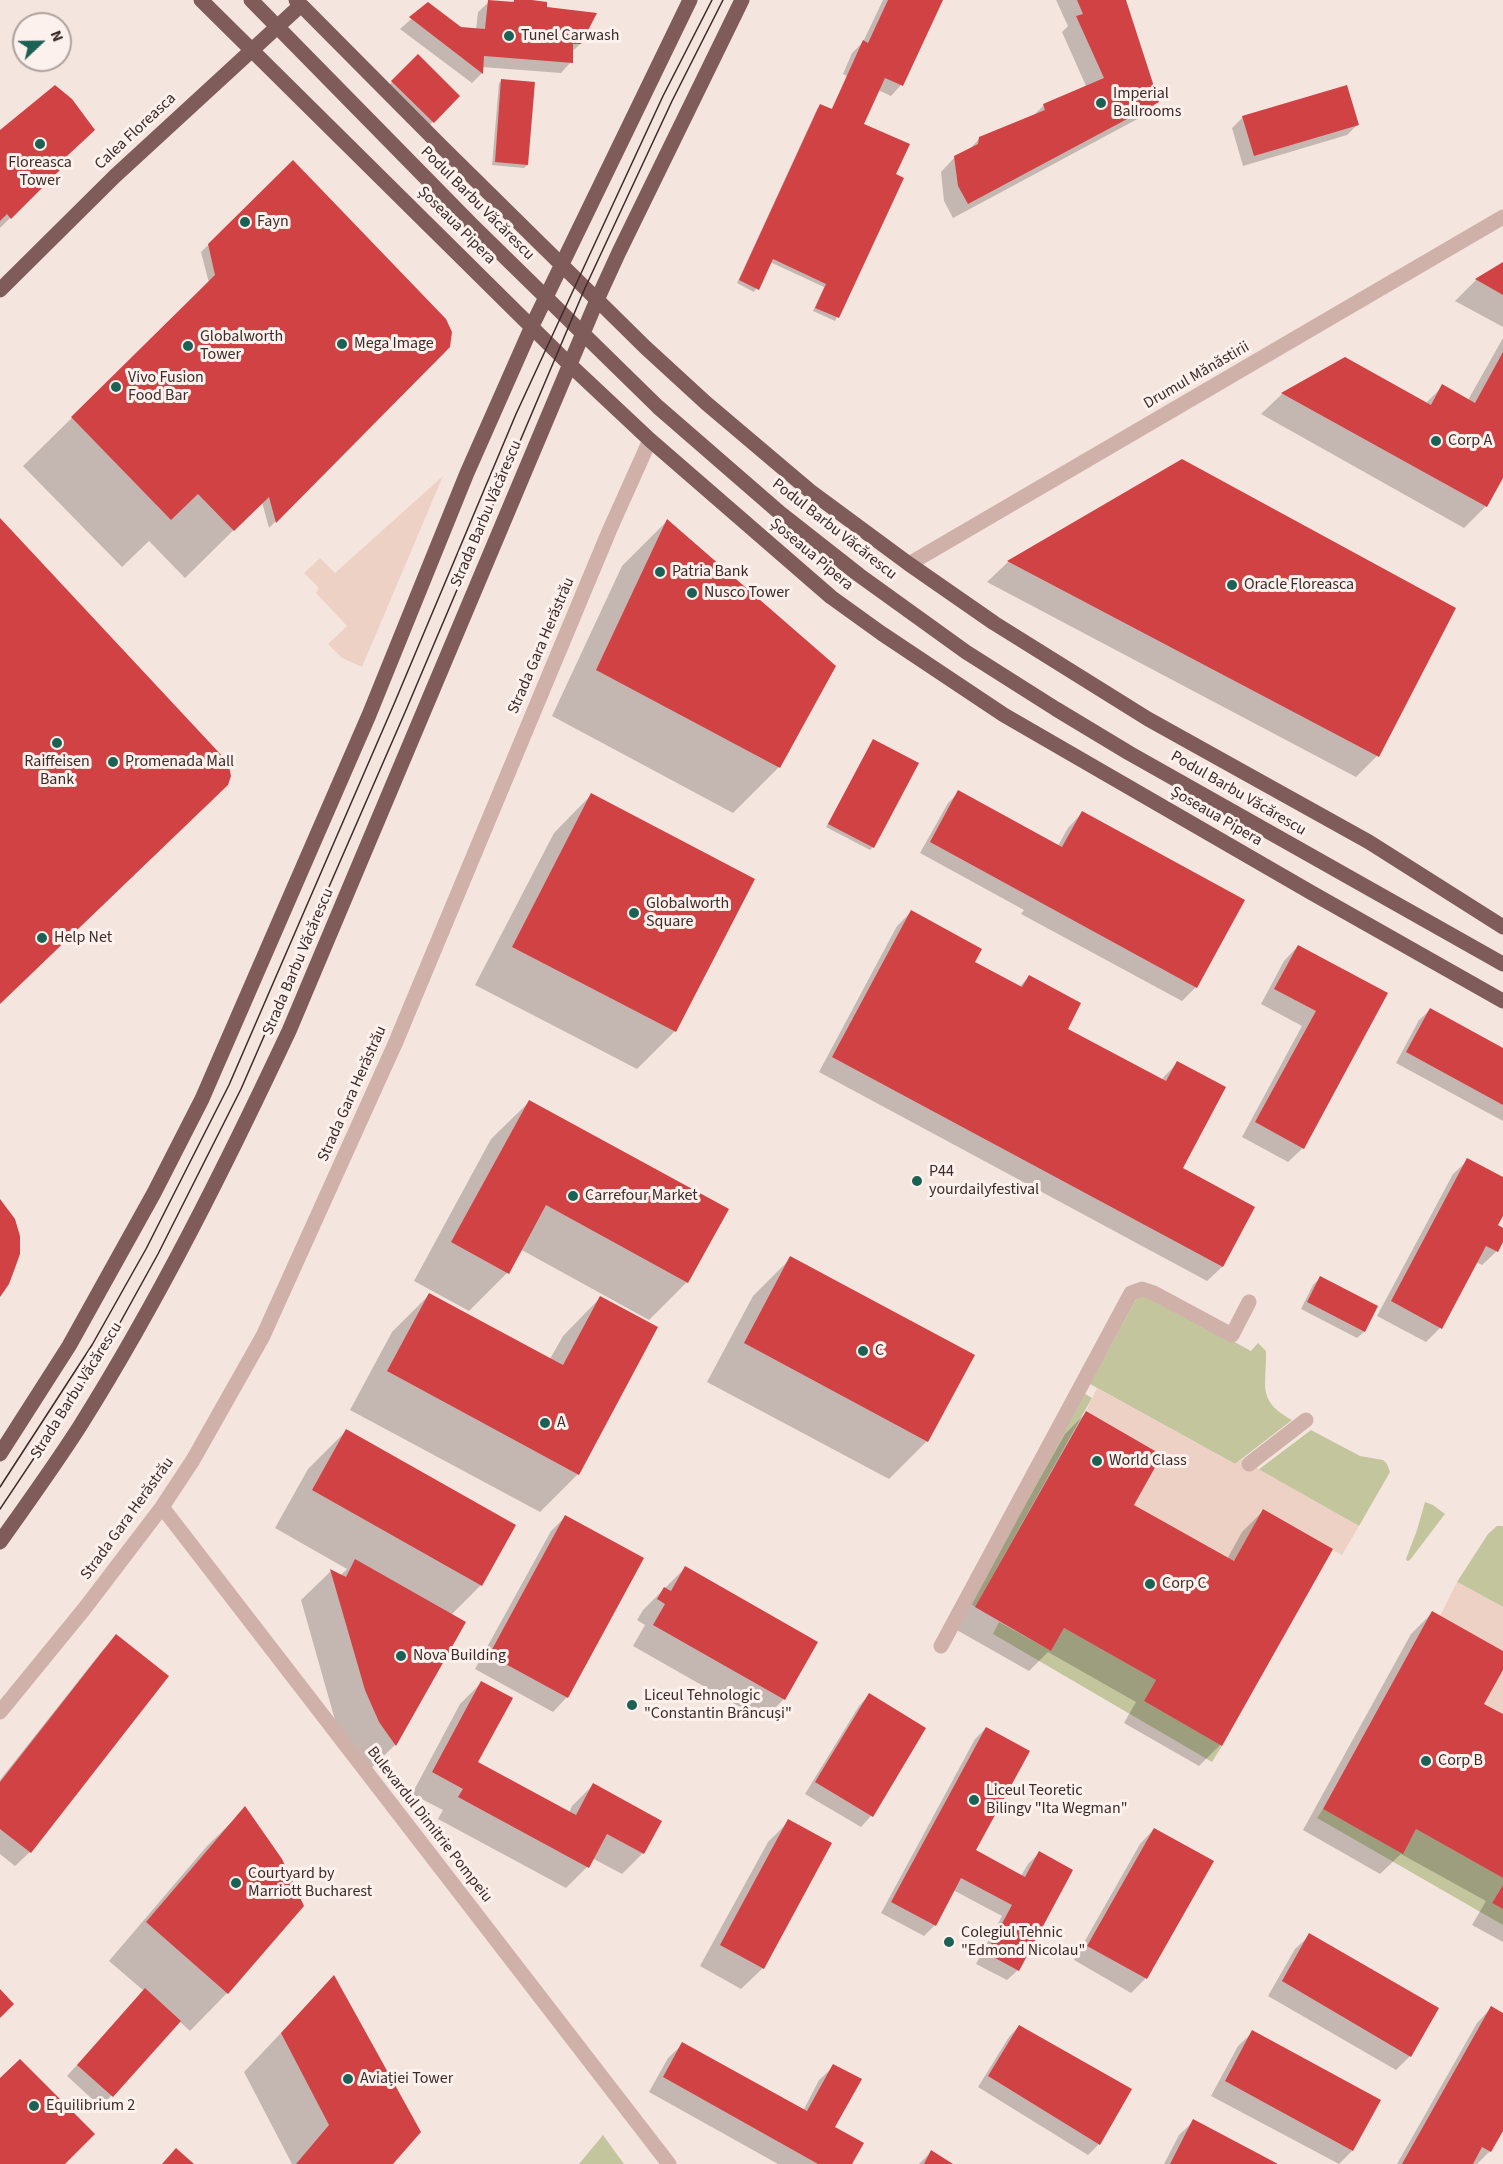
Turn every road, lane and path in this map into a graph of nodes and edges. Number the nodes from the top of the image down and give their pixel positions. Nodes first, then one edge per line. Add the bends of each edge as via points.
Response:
1 (201, 0) edge
2 (251, 0) edge
3 (690, 0) edge
4 (742, 0) edge
5 (302, 2) edge
6 (252, 51) junction
7 (1503, 217) edge
8 (562, 266) junction
9 (0, 290) edge
10 (597, 300) junction
11 (532, 326) junction
12 (569, 364) junction
13 (650, 440) junction
14 (909, 564) junction
15 (1503, 927) edge
16 (1500, 963) edge
17 (1503, 1001) edge
18 (1249, 1302) dead end
19 (1306, 1420) dead end
20 (0, 1454) edge
21 (1249, 1464) dead end
22 (162, 1507) junction
23 (0, 1542) edge
24 (940, 1646) dead end
25 (0, 1712) edge
26 (669, 2164) edge

1 - 6 main road, Șoseaua Pipera
2 - 16 main road, Podul Barbu Văcărescu via 658,407 780,513 859,575 966,652 1074,720
3 - 8 main road, Strada Barbu Văcărescu
4 - 10 main road, Strada Barbu Văcărescu
5 - 6 main road, Calea Floreasca
5 - 8 main road
6 - 9 main road, Calea Floreasca via 115,176
6 - 11 main road, Șoseaua Pipera
7 - 14 street, Drumul Mănăstirii
8 - 10 main road
8 - 11 main road, Strada Barbu Văcărescu
10 - 12 main road, Strada Barbu Văcărescu
10 - 14 main road via 706,403 810,491
11 - 12 main road, Șoseaua Pipera
11 - 20 main road, Strada Barbu Văcărescu via 202,1099 69,1346
12 - 13 main road, Șoseaua Pipera
12 - 23 main road, Strada Barbu Văcărescu via 303,999 240,1136 102,1389
13 - 17 main road, Șoseaua Pipera via 831,597 1004,715
13 - 22 street, Strada Gara Herăstrău via 396,1044 323,1205 248,1364 194,1460
14 - 15 main road via 994,623 1148,719 1369,842
18 - 24 street via 1232,1335 1154,1293 1142,1289 1131,1293
19 - 21 street
22 - 25 street, Strada Gara Herăstrău
22 - 26 street, Bulevardul Dimitrie Pompeiu

